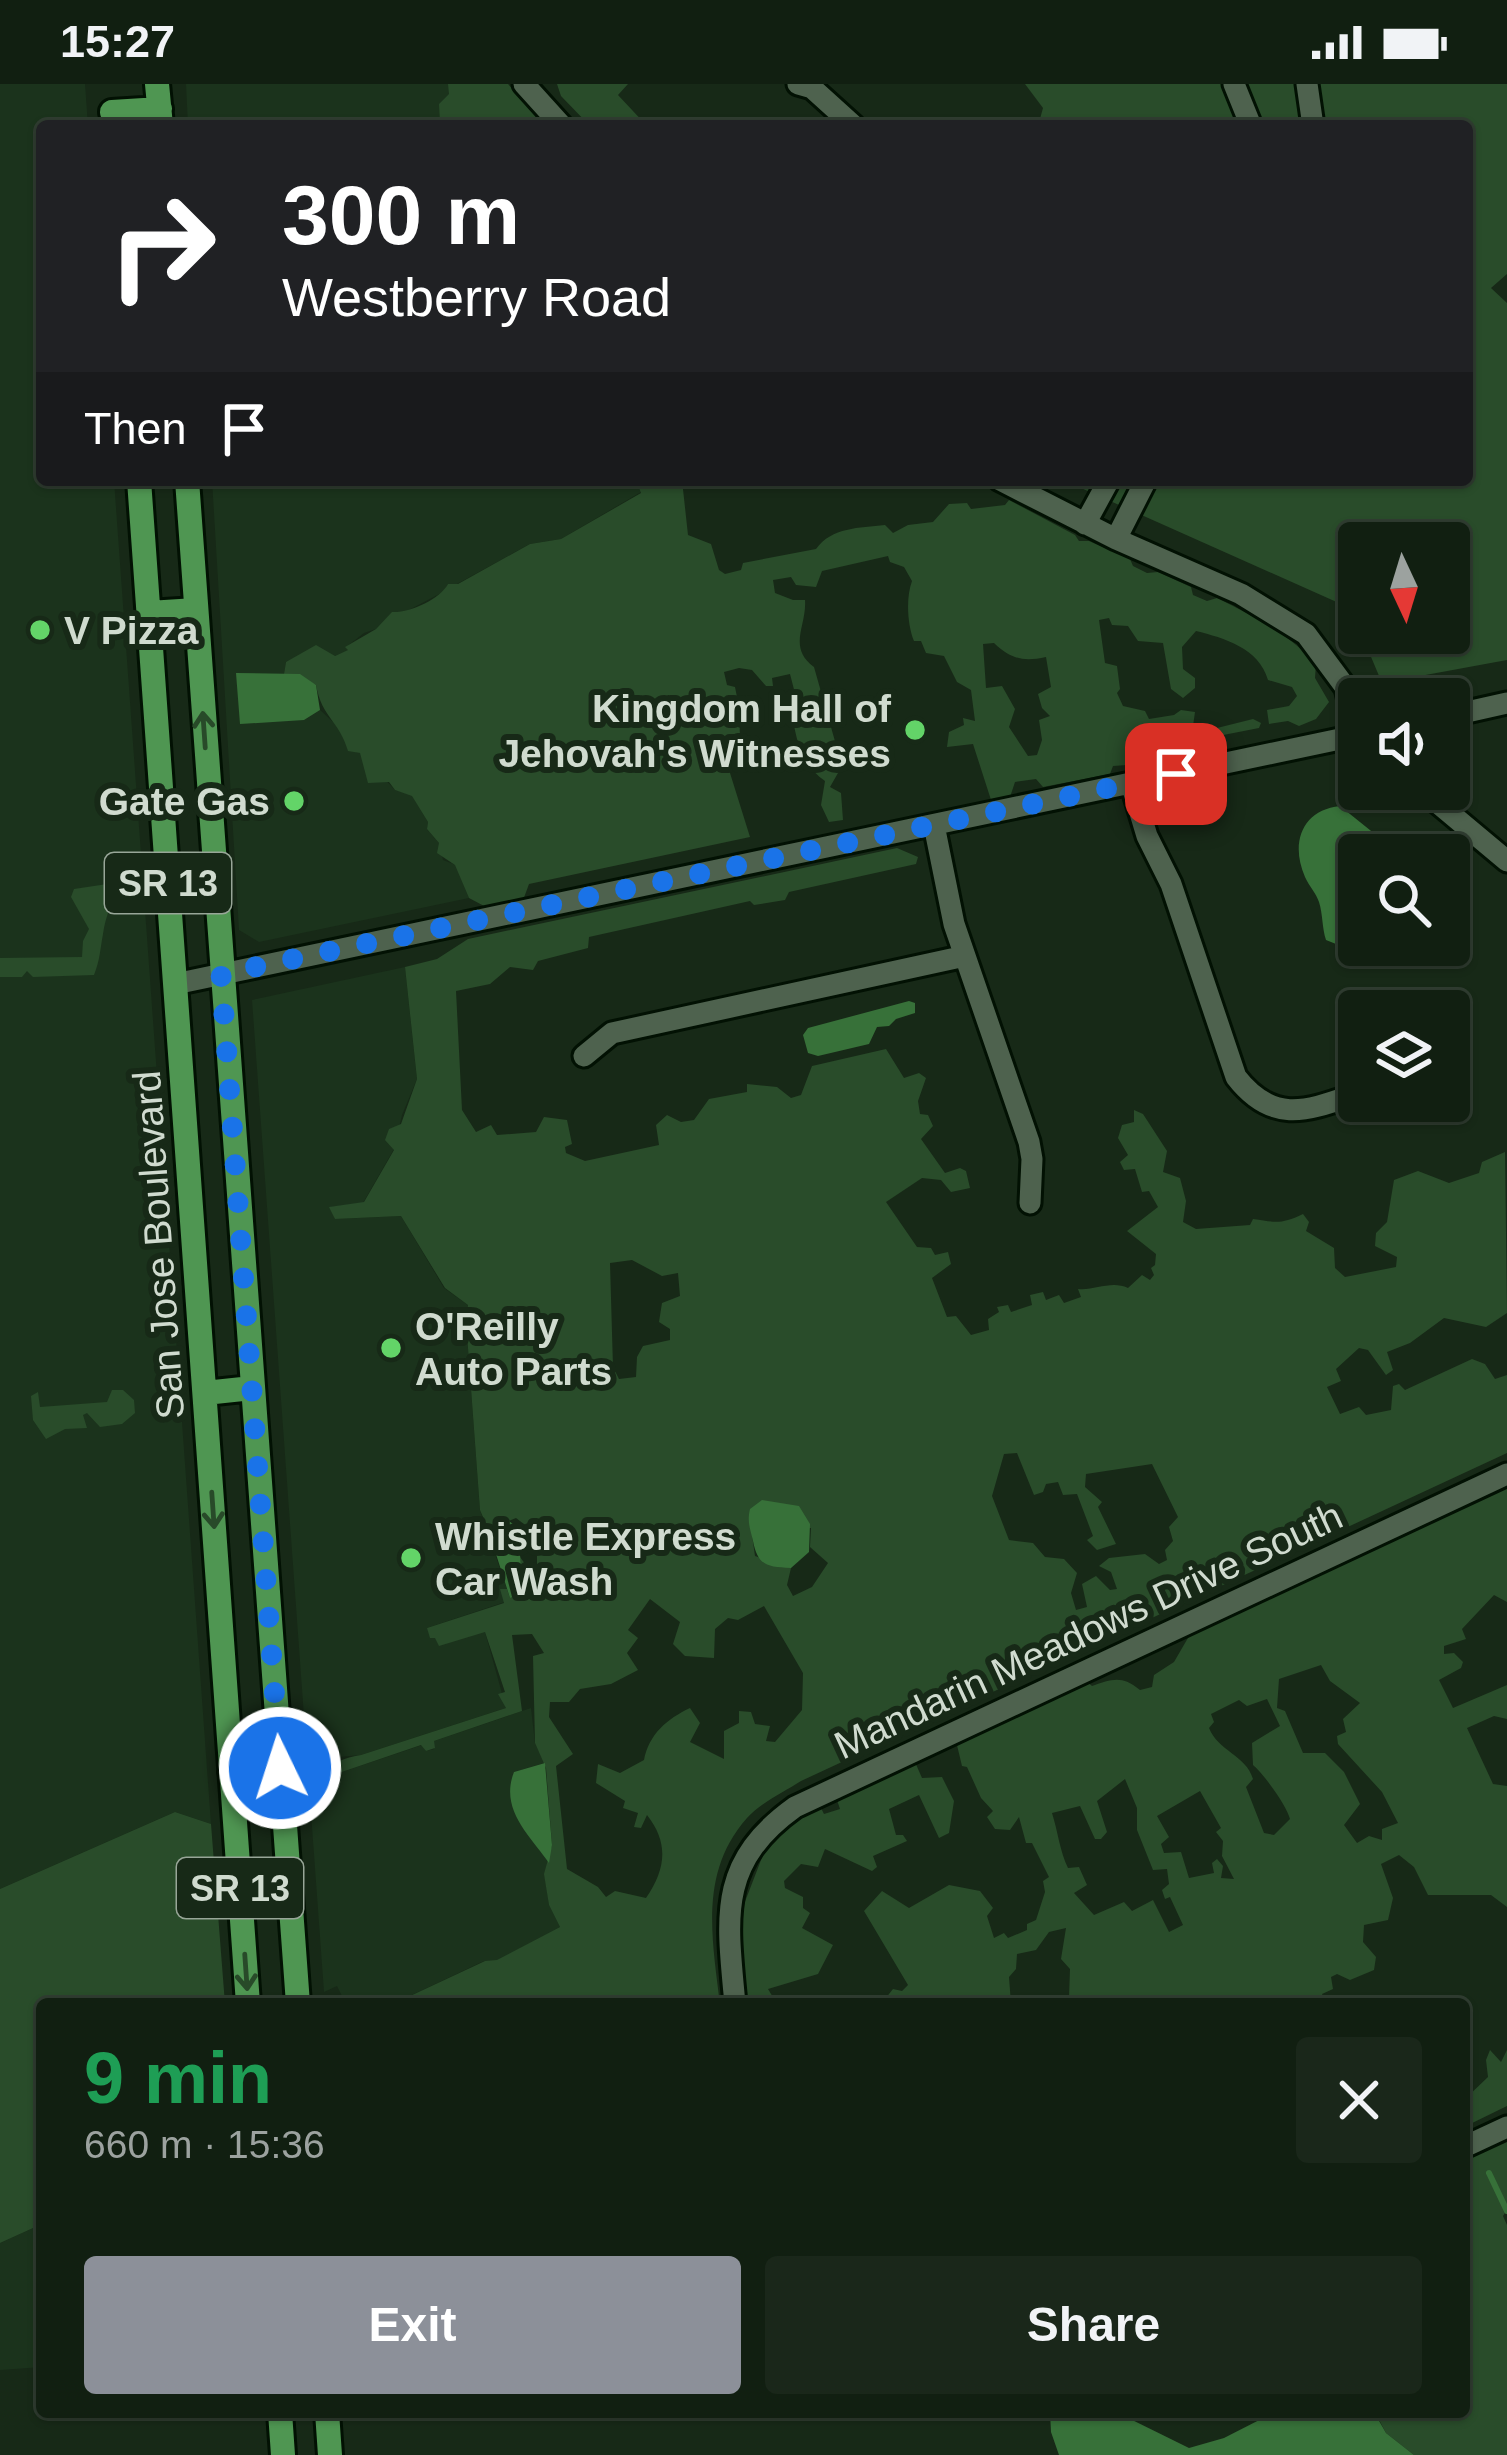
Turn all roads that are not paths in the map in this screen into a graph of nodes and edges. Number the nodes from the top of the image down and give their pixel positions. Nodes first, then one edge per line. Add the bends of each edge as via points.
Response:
1 (110, 84) edge
2 (524, 84) edge
3 (798, 84) edge
4 (1234, 84) edge
5 (1306, 84) edge
6 (160, 106) edge
7 (113, 119) edge
8 (557, 120) edge
9 (847, 120) edge
10 (1249, 120) edge
11 (1312, 120) edge
12 (139, 486) edge
13 (187, 486) edge
14 (1012, 486) edge
15 (1106, 486) edge
16 (1143, 486) edge
17 (1085, 524) junction
18 (1116, 539) junction
19 (196, 610) junction
20 (149, 613) junction
21 (1339, 678) edge
22 (1507, 704) edge
23 (1470, 712) edge
24 (1338, 740) edge
25 (1131, 783) junction
26 (1446, 810) edge
27 (934, 825) junction
28 (1507, 861) edge
29 (965, 956) junction
30 (221, 974) junction
31 (175, 984) junction
32 (584, 1056) dead end
33 (1338, 1099) edge
34 (1030, 1203) dead end
35 (252, 1388) junction
36 (205, 1393) junction
37 (1507, 1474) edge
38 (280, 1768) junction
39 (231, 1772) junction
40 (248, 1998) edge
41 (298, 1998) edge
42 (735, 1998) edge
43 (1507, 2127) edge
44 (1470, 2144) edge
45 (280, 2418) edge
46 (327, 2418) edge
47 (283, 2455) edge
48 (330, 2455) edge

1 - 7 main road
2 - 8 street
3 - 9 street
4 - 10 street
5 - 11 street
6 - 7 main road
12 - 20 main road, San Jose Boulevard / SR 13
13 - 19 main road, SR 13
14 - 17 street
15 - 17 street
16 - 18 street
17 - 18 street
18 - 21 street via 1241,594 1306,634
19 - 20 main road
30 -> 19 main road, SR 13
20 - 31 main road, San Jose Boulevard / SR 13
22 - 23 street
24 - 25 street
25 - 27 street
25 - 33 street via 1236,1077 1260,1101 1292,1111
26 - 28 street
27 - 29 street
27 - 30 street
29 - 32 street via 611,1033
29 - 34 street via 1028,1142
30 - 31 street
30 - 35 main road, SR 13
31 - 36 main road, San Jose Boulevard / SR 13
35 - 36 main road
35 - 38 main road, SR 13
36 -> 39 main road, San Jose Boulevard / SR 13
37 - 42 street, Mandarin Meadows Drive South via 795,1807 742,1860 730,1926
38 - 39 main road
38 - 41 main road, SR 13
39 -> 40 main road, San Jose Boulevard / SR 13
43 - 44 street
45 - 47 main road
46 - 48 main road

